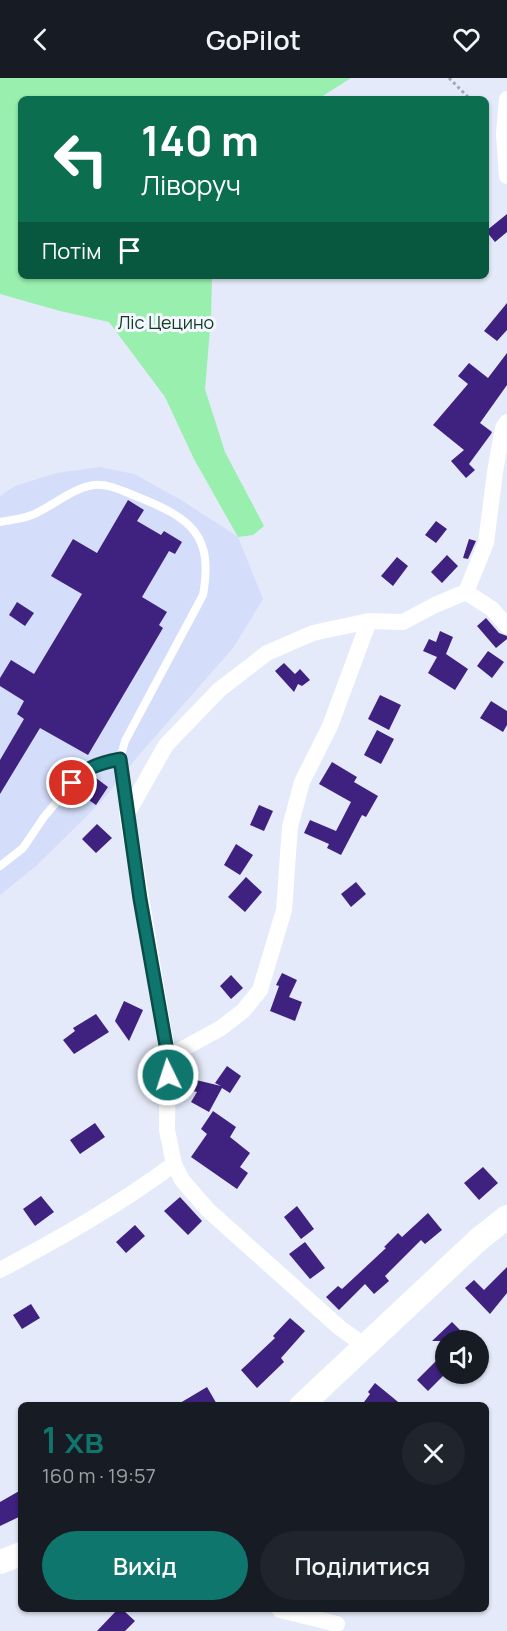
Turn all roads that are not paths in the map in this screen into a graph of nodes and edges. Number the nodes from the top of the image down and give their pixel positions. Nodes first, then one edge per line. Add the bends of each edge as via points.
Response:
1 (507, 99) edge
2 (507, 176) edge
3 (507, 422) edge
4 (0, 522) edge
5 (466, 592) junction
6 (369, 621) junction
7 (507, 626) edge
8 (120, 759) junction
9 (127, 814) junction
10 (0, 866) edge
11 (168, 1057) junction
12 (174, 1164) junction
13 (507, 1217) edge
14 (0, 1270) edge
15 (363, 1345) junction
16 (305, 1402) edge
17 (18, 1555) edge
18 (0, 1562) edge
19 (287, 1612) edge
20 (337, 1624) dead end

1 - 2 street
3 - 5 street via 495,472 486,543
4 - 8 lane via 29,517 94,485 111,487 165,508 186,521 197,535 205,553 207,573 203,595 125,741
5 - 6 street via 403,622
5 - 7 street via 492,609
6 - 9 street via 313,633 267,653 219,690 166,745
6 - 11 street via 330,726 302,782 290,827 284,910 260,990 243,1011 221,1028
8 - 9 lane
8 - 10 lane via 97,764 81,773 23,848
9 - 11 street
11 - 12 street via 167,1130
12 - 14 street via 131,1196
12 - 15 street via 182,1180 208,1210
13 - 15 main road
15 - 16 main road
17 - 18 main road
19 - 20 street

